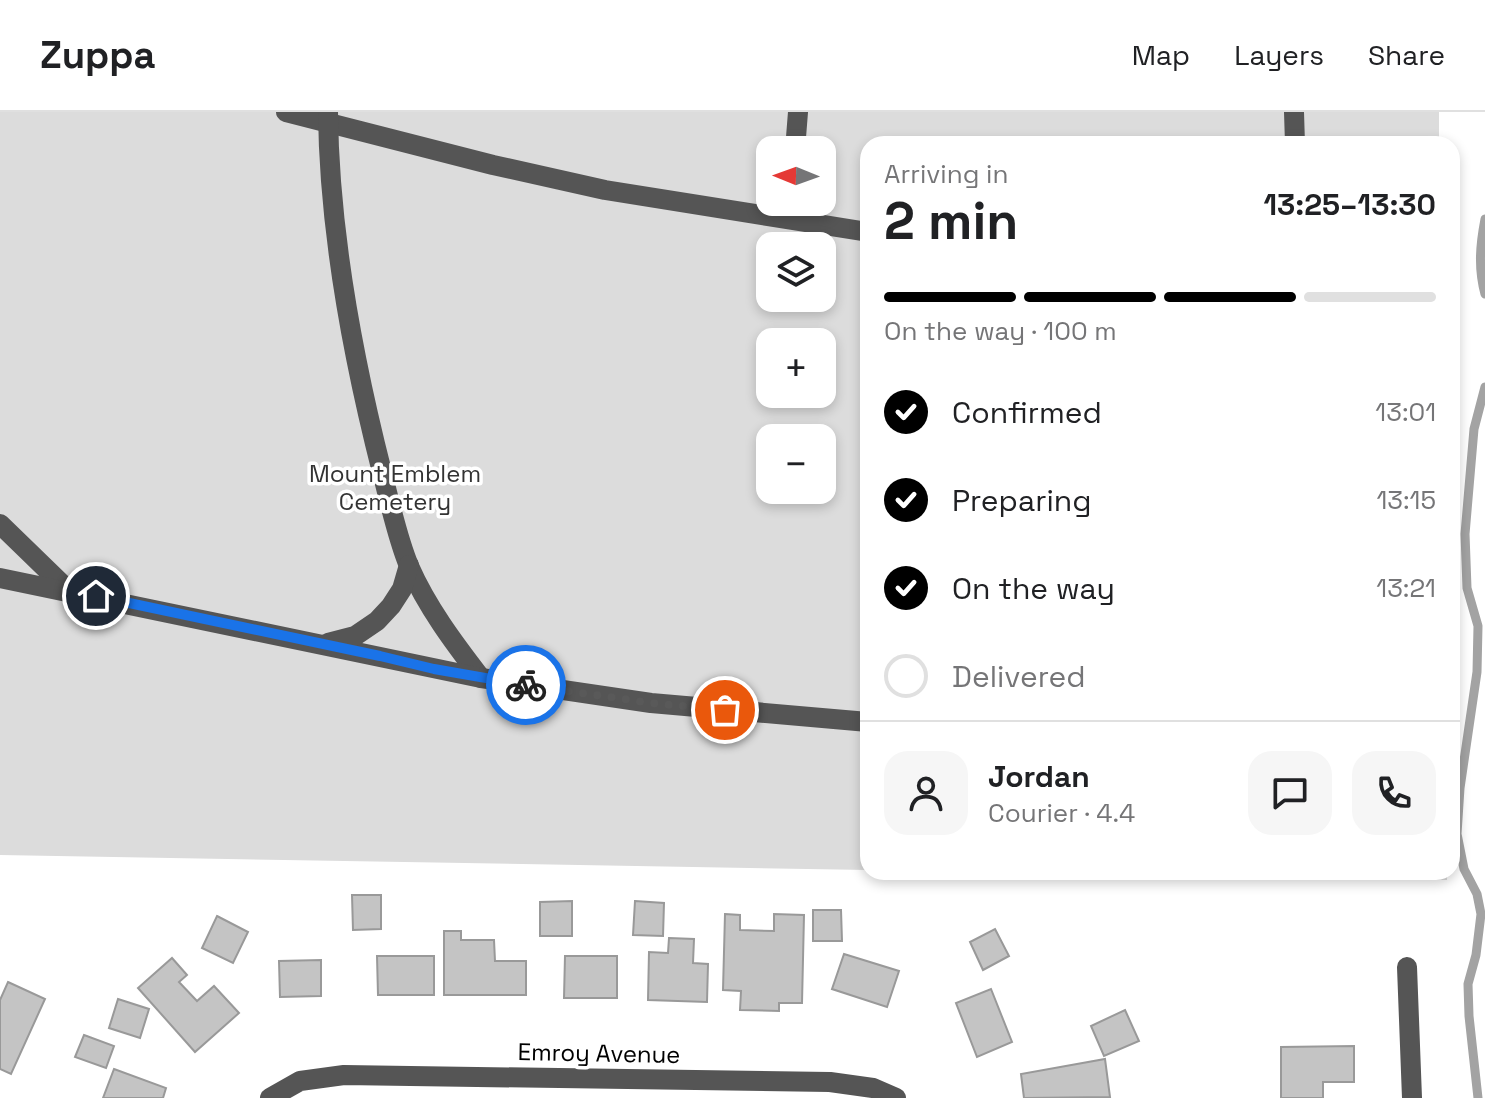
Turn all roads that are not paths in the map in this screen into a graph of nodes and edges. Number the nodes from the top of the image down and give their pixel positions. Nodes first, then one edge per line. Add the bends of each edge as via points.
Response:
1 (286, 112) edge
2 (798, 112) edge
3 (1294, 112) edge
4 (328, 117) edge
5 (796, 136) edge
6 (1295, 136) edge
7 (756, 207) edge
8 (808, 216) edge
9 (860, 230) edge
10 (0, 524) edge
11 (409, 565) junction
12 (0, 578) edge
13 (68, 590) junction
14 (323, 644) junction
15 (481, 678) junction
16 (860, 721) edge
17 (1407, 967) dead end
18 (270, 1098) edge
19 (896, 1098) edge
20 (1412, 1098) edge

1 - 4 street
2 - 5 street
3 - 6 street
4 - 7 street via 493,165 605,190
4 - 11 street via 342,277 356,355
8 - 9 street
10 - 13 street
11 - 14 street via 402,589 377,621 355,636
11 - 15 street via 449,636
12 - 13 street
13 - 14 street
14 - 15 street
15 - 16 street via 651,703
17 - 20 street
18 - 19 street, Emroy Avenue via 300,1081 344,1075 830,1082 873,1088

